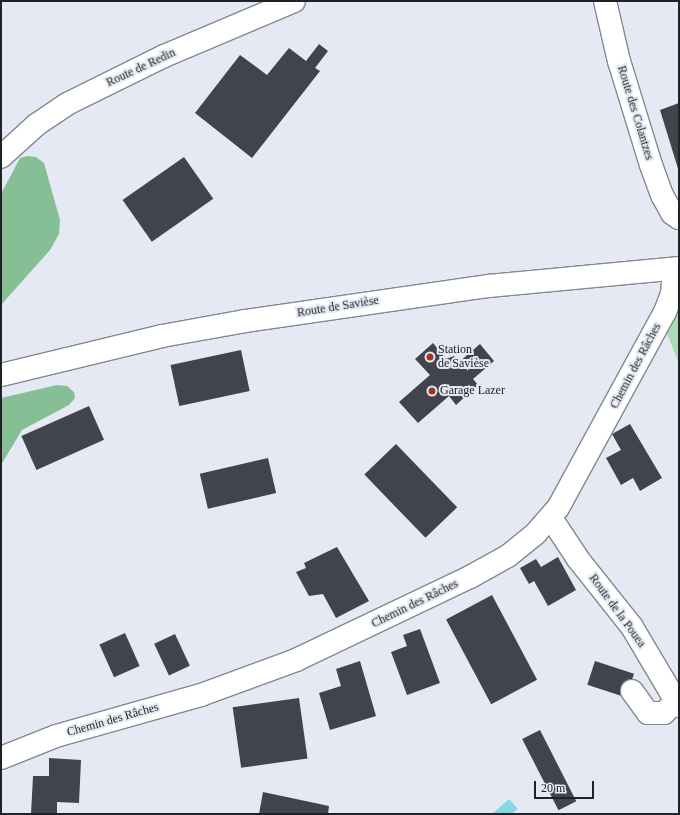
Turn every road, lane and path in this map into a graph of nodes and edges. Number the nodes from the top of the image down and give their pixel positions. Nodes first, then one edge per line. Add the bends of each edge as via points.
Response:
1 (294, 1) edge
2 (605, 1) edge
3 (1, 156) edge
4 (679, 218) edge
5 (677, 269) edge
6 (1, 375) edge
7 (551, 518) junction
8 (632, 691) dead end
9 (678, 703) edge
10 (1, 758) edge

1 - 3 street, Route de Redin via 164,56 67,104
2 - 4 street, Route des Colantzes via 619,61 651,165 662,195 672,213
5 - 6 street, Route de Savièse via 489,286 252,320 162,336
5 - 7 street, Chemin des Râches via 665,312 633,374
7 - 9 street, Route de la Pouea via 578,558 632,627
7 - 10 street, Chemin des Râches via 496,564 296,660 201,695 56,736
8 - 9 street via 648,713 664,713

